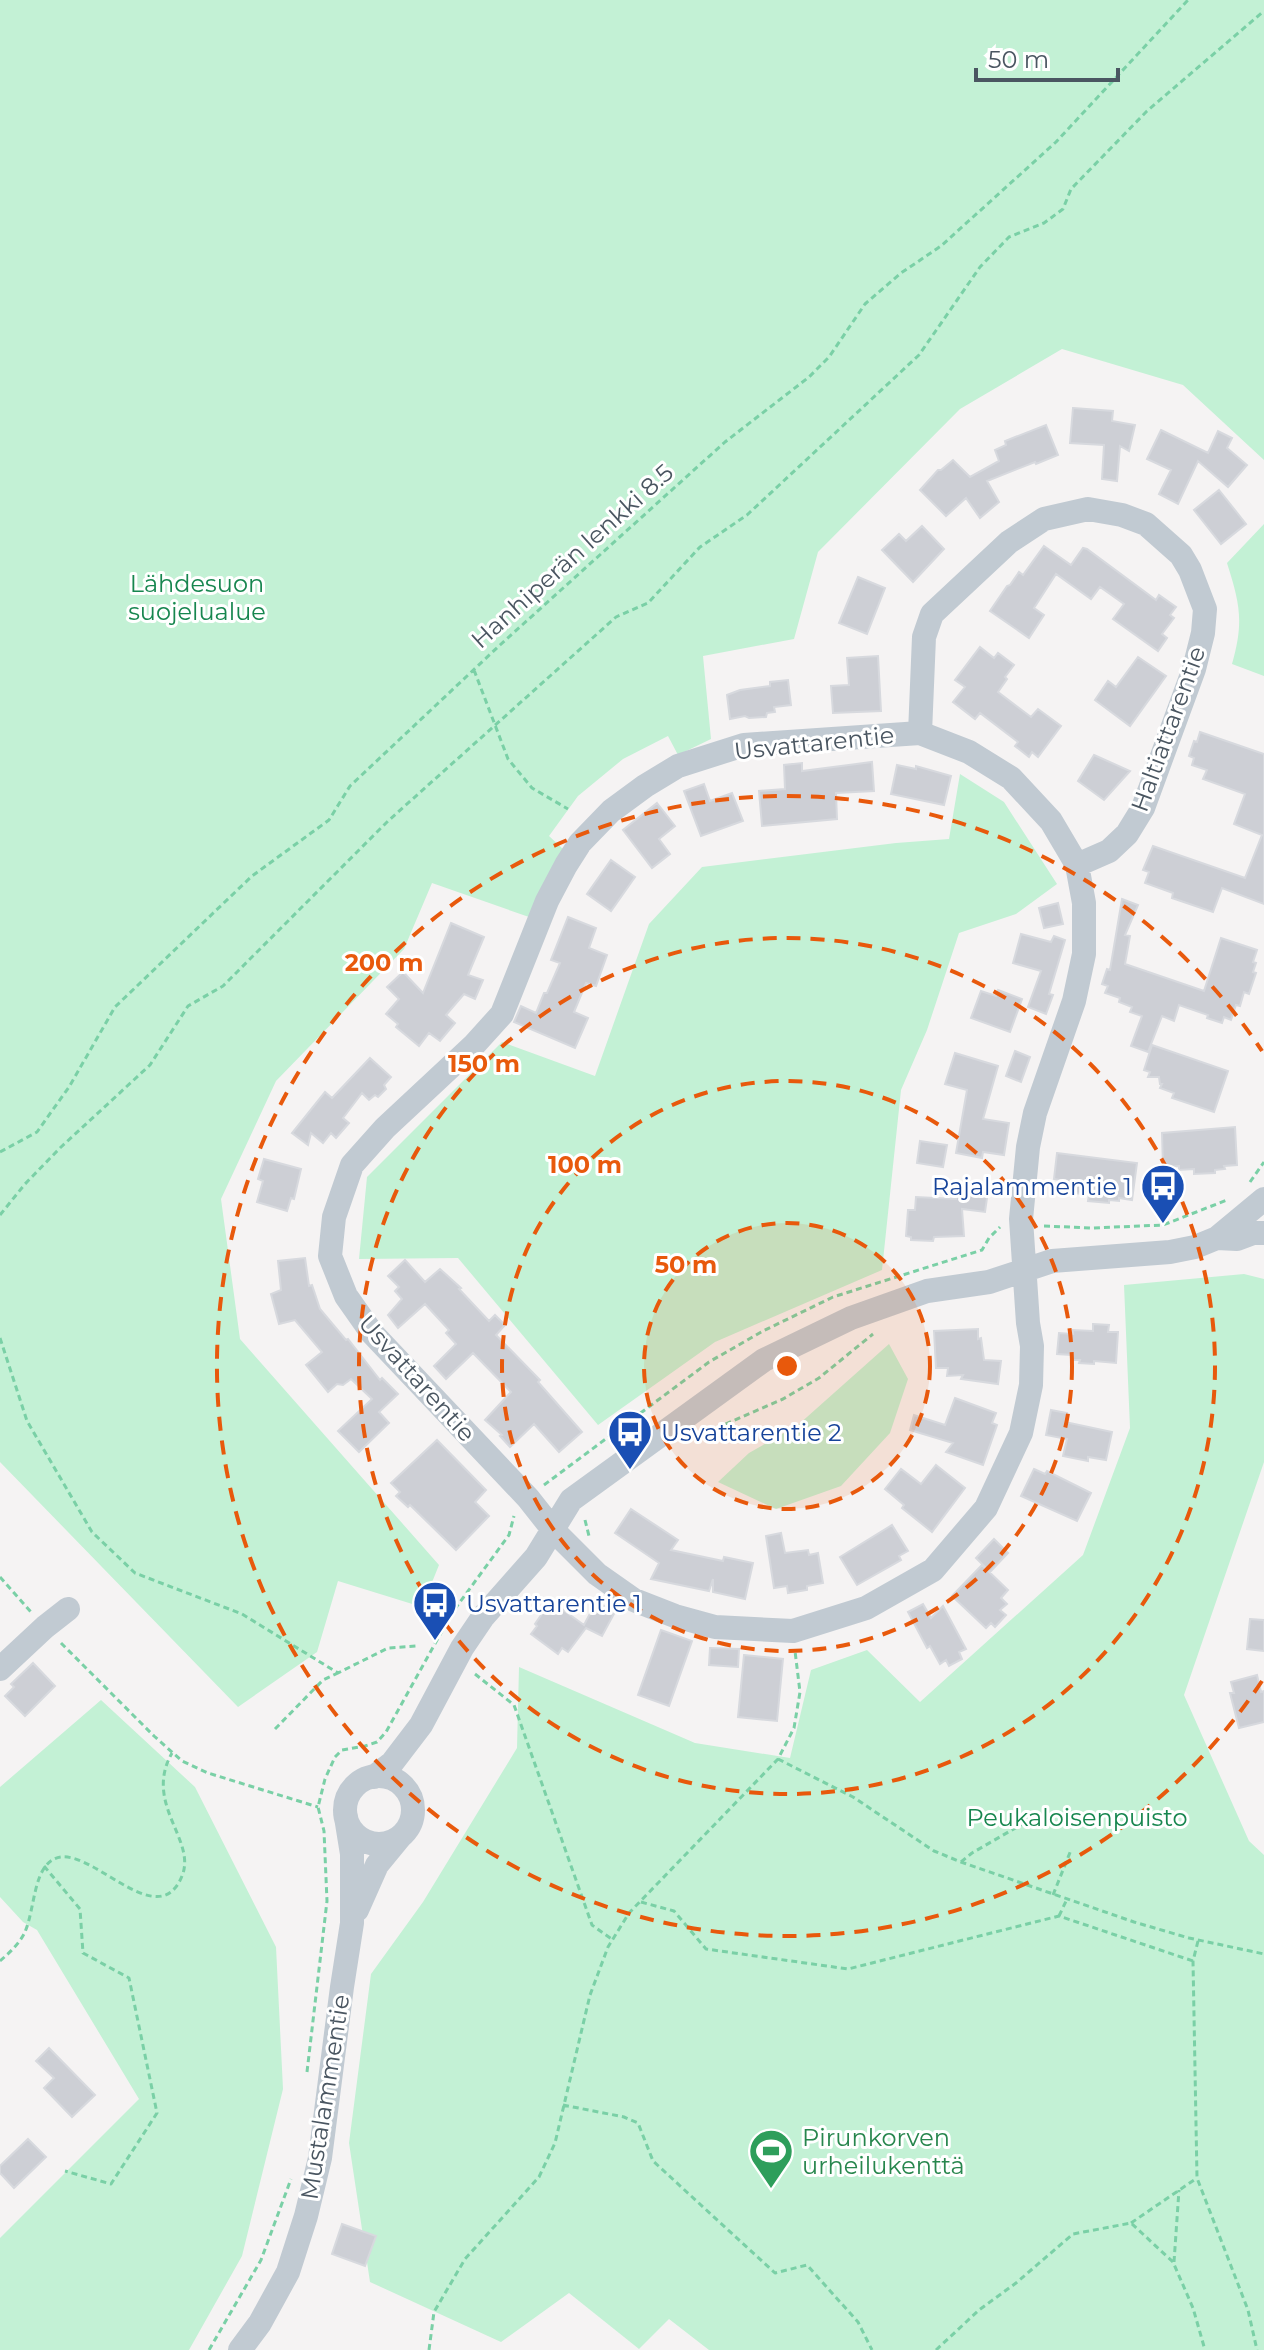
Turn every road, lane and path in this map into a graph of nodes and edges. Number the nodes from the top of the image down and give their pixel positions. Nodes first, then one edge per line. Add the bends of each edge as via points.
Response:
1 (1188, 0) edge
2 (1264, 11) edge
3 (474, 670) junction
4 (494, 726) junction
5 (920, 733) junction
6 (568, 809) dead end
7 (1077, 865) junction
8 (0, 1152) edge
9 (1255, 1206) edge
10 (0, 1215) edge
11 (1021, 1224) junction
12 (1264, 1233) edge
13 (1217, 1238) junction
14 (1024, 1270) junction
15 (878, 1328) dead end
16 (0, 1338) edge
17 (695, 1437) dead end
18 (528, 1498) junction
19 (554, 1531) junction
20 (0, 1577) edge
21 (68, 1609) dead end
22 (45, 1627) junction
23 (793, 1631) junction
24 (416, 1646) dead end
25 (0, 1669) edge
26 (338, 1673) junction
27 (475, 1674) dead end
28 (421, 1725) junction
29 (275, 1729) dead end
30 (172, 1753) junction
31 (778, 1759) junction
32 (374, 1777) junction
33 (411, 1798) junction
34 (318, 1807) junction
35 (1036, 1816) dead end
36 (346, 1817) junction
37 (400, 1837) junction
38 (1071, 1850) dead end
39 (961, 1862) junction
40 (44, 1866) junction
41 (1053, 1895) junction
42 (1067, 1899) junction
43 (641, 1902) junction
44 (1059, 1916) junction
45 (352, 1923) junction
46 (1198, 1939) junction
47 (613, 1940) junction
48 (1264, 1954) edge
49 (0, 1961) edge
50 (1193, 1961) junction
51 (306, 2081) dead end
52 (563, 2105) junction
53 (295, 2170) dead end
54 (65, 2171) dead end
55 (1197, 2178) junction
56 (1179, 2190) junction
57 (1131, 2223) junction
58 (1173, 2262) junction
59 (209, 2350) edge
60 (240, 2350) edge
61 (429, 2350) edge
62 (872, 2350) edge
63 (936, 2350) edge
64 (1205, 2350) edge
65 (1257, 2350) edge

1 - 3 path, Hanhiperän lenkki 8.5 via 1056,142 941,246 865,304 809,377 725,442
2 - 4 path via 1147,111 1071,189 1063,209 1009,237 980,267 919,355 747,515 700,547 648,603 616,617
3 - 4 path
3 - 8 path, Hanhiperän lenkki 8.5 via 350,786 329,820 252,876 115,1007 37,1132
4 - 6 path via 508,759 532,788
4 - 10 path via 388,821 223,986 188,1006 150,1065 60,1148
5 - 7 street, Usvattarentie via 969,752 1011,778 1051,821
5 - 7 street, Haltiattarentie via 924,637 932,614 1009,542 1044,519 1088,509 1146,524 1190,570 1205,609 1203,633 1143,808 1109,851
5 - 18 street, Usvattarentie via 744,745 678,766 611,811 566,865 502,1014 352,1165 334,1217 330,1256 346,1296 372,1333
7 - 11 street, Usvattarentie via 1084,954 1074,1001 1035,1113
9 - 11 path via 1237,1196 1163,1225
9 - 13 street
11 - 14 street, Usvattarentie
11 - 18 path via 1001,1226 982,1250 833,1297 763,1331 709,1362
12 - 13 street
13 - 14 street via 1170,1252 1052,1261
14 - 19 street via 989,1282 927,1291 851,1318 764,1360 571,1500
14 - 23 street, Usvattarentie via 1031,1385 1021,1433 986,1508 933,1570 866,1608
15 - 17 path via 819,1378
16 - 26 path via 27,1421 92,1532 135,1573 242,1614
18 - 19 street, Usvattarentie
18 - 34 path via 514,1514 509,1535 452,1613 386,1732 377,1742 342,1750 335,1757
19 - 23 street, Usvattarentie via 597,1574 634,1600 715,1627
19 - 28 street via 483,1617
20 - 22 path
21 - 22 street
22 - 25 street
22 - 30 path
23 - 31 path via 800,1692 794,1728
24 - 26 path via 388,1648
26 - 29 path via 323,1680
27 - 47 path via 514,1705 592,1925
28 - 32 street
28 - 33 street
30 - 34 path via 208,1773
30 - 40 path via 163,1783 185,1857 175,1889 162,1897 147,1896 66,1856
31 - 39 path
31 - 43 path
32 - 33 street via 396,1780
32 - 36 street via 350,1794
33 - 37 street via 412,1818
34 - 51 path via 327,1901
35 - 39 path
36 - 37 street via 350,1828 369,1843
36 - 45 street, Mustalammentie
37 - 45 street, Mustalammentie via 377,1865
38 - 41 path
39 - 41 path
40 - 49 path via 23,1935
40 - 54 path via 80,1909 83,1953 129,1978 157,2113 111,2184
41 - 42 path
42 - 44 path
42 - 46 path
43 - 44 path via 674,1911 706,1949 848,1969
43 - 47 path
44 - 50 path
45 - 60 street, Mustalammentie via 320,2158 306,2216 288,2272
46 - 48 path
46 - 50 path
47 - 52 path via 590,1995
50 - 55 path
52 - 61 path via 555,2143 539,2177 465,2259 434,2312
52 - 62 path via 638,2123 653,2161 775,2273 807,2265 858,2322
53 - 59 path via 261,2260
55 - 56 path
55 - 65 path via 1248,2310
56 - 57 path
56 - 58 path
57 - 58 path
57 - 63 path via 1073,2234
58 - 64 path

